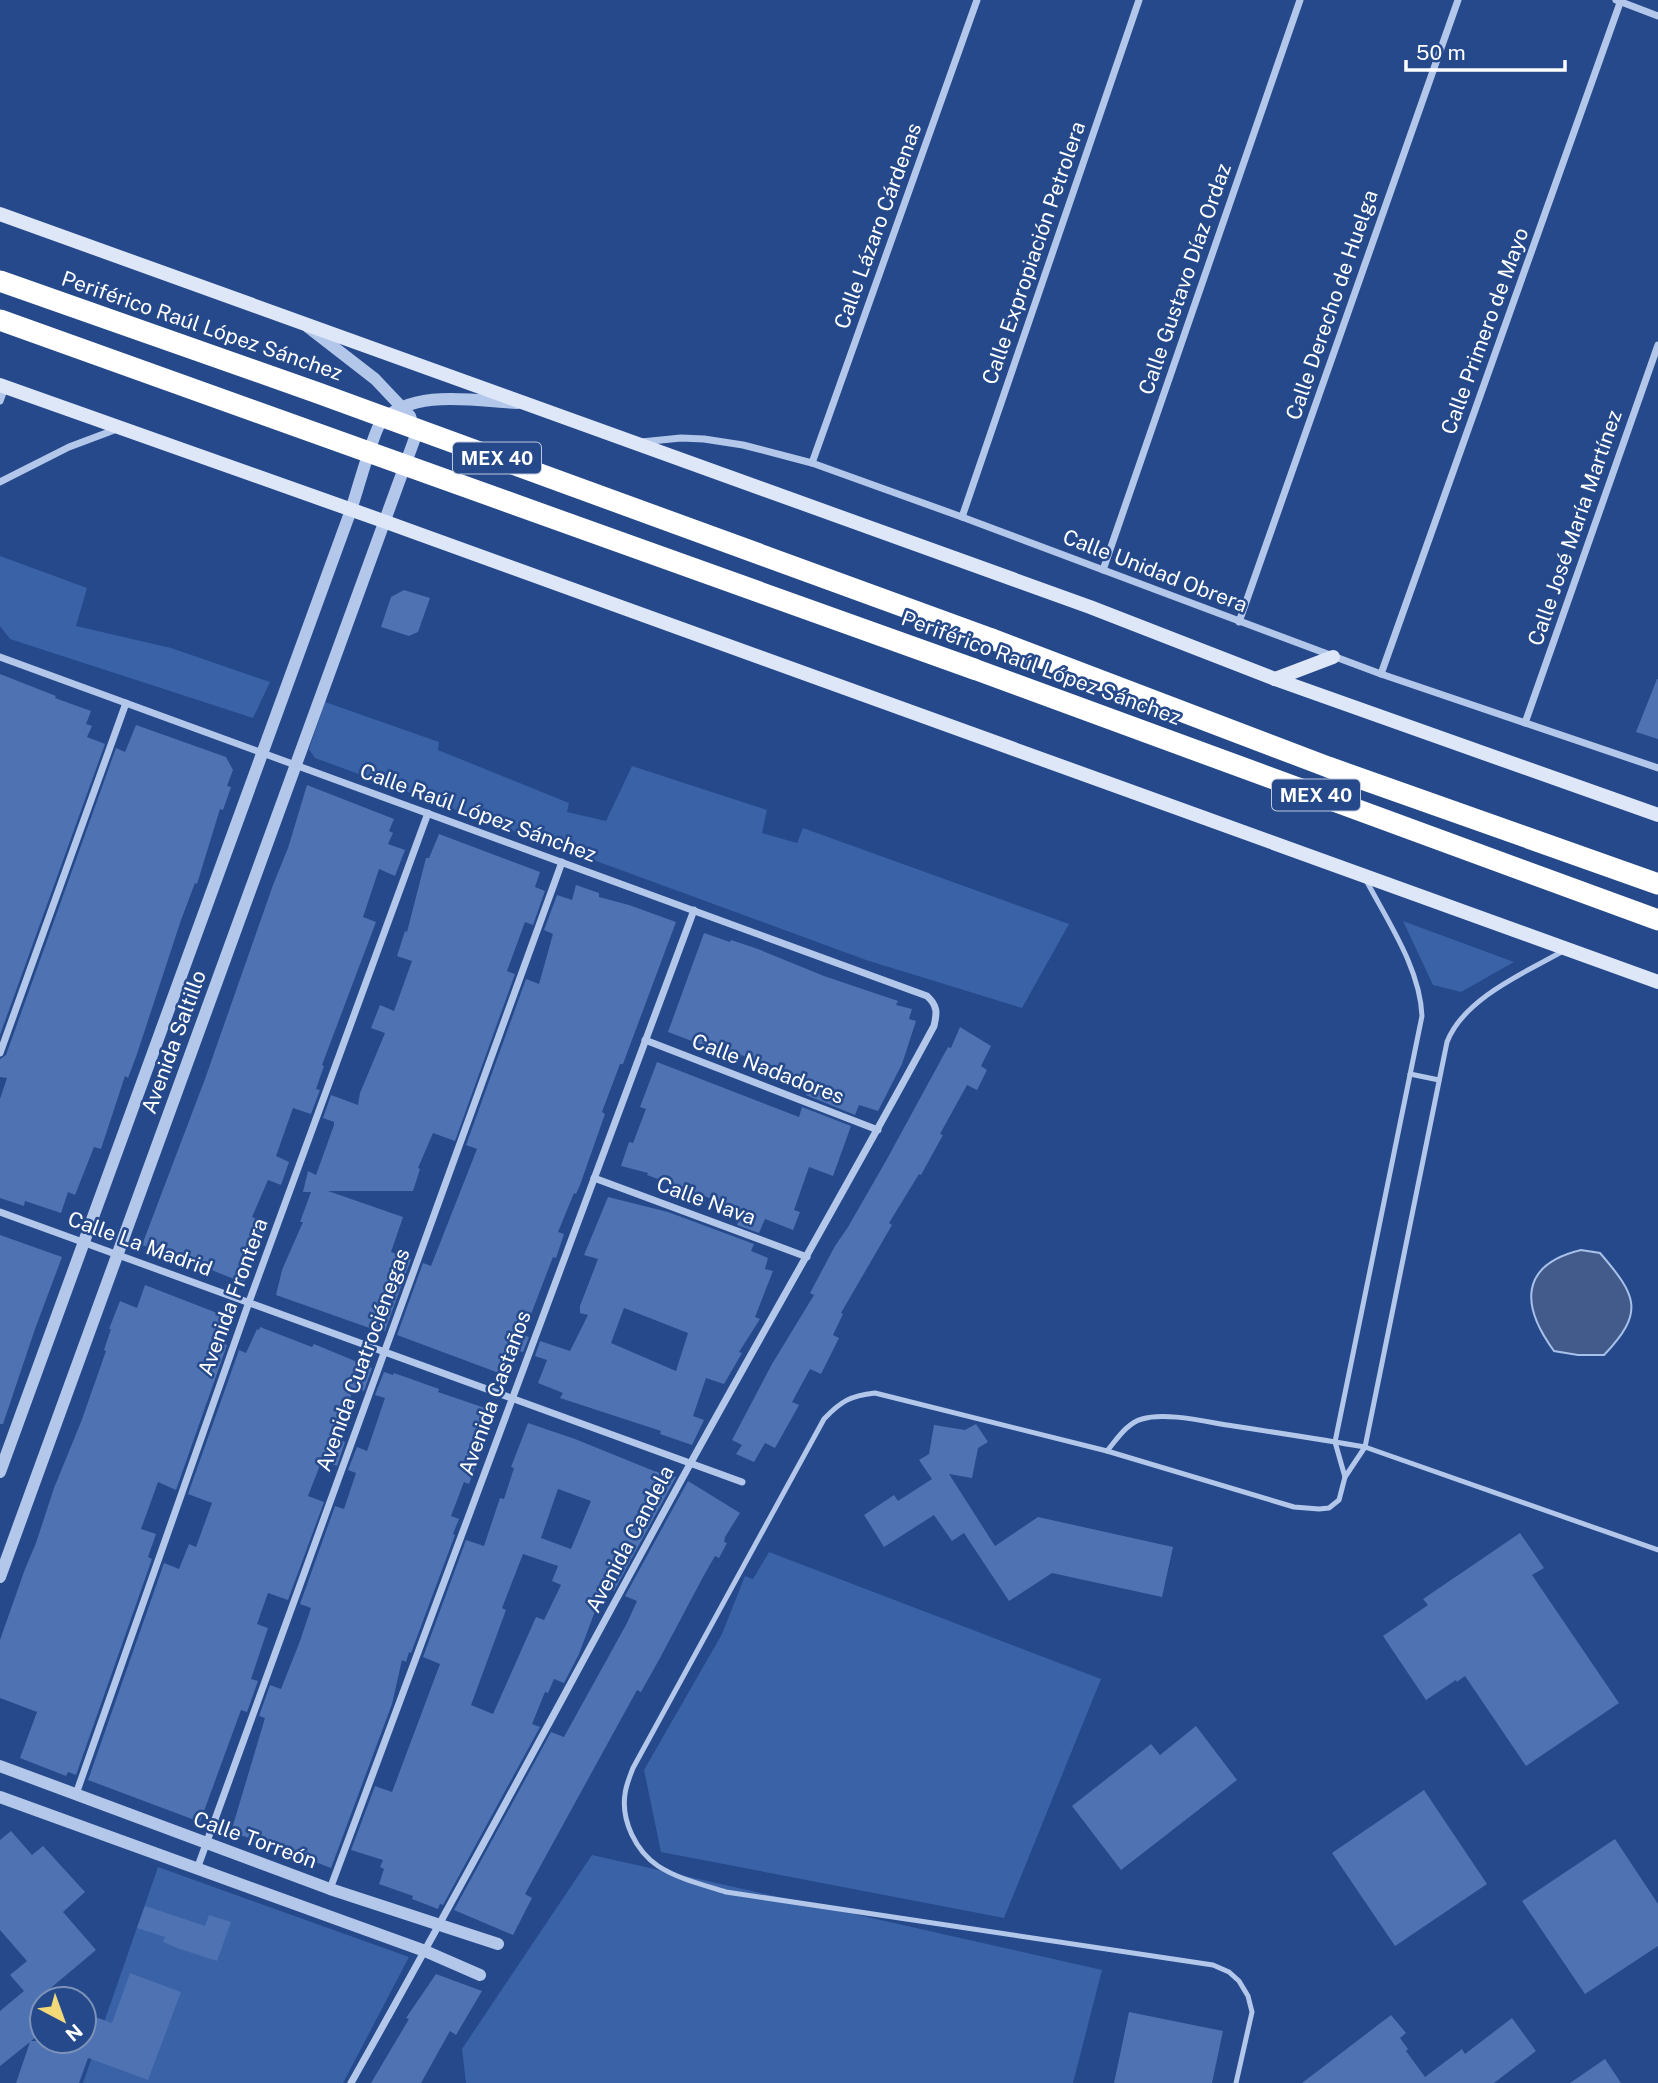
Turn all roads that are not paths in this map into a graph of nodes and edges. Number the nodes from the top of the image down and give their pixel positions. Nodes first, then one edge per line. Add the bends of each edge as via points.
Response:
1 (977, 0) edge
2 (1139, 0) edge
3 (1300, 0) edge
4 (1458, 0) edge
5 (1619, 1) edge
6 (1658, 16) edge
7 (0, 214) edge
8 (0, 281) edge
9 (0, 320) edge
10 (303, 323) junction
11 (1658, 345) edge
12 (2, 391) edge
13 (527, 404) junction
14 (402, 407) junction
15 (120, 428) junction
16 (635, 443) junction
17 (812, 463) junction
18 (0, 482) edge
19 (351, 510) junction
20 (962, 517) junction
21 (386, 522) junction
22 (1103, 570) junction
23 (1239, 622) junction
24 (0, 657) edge
25 (1334, 657) junction
26 (1381, 674) junction
27 (1275, 679) junction
28 (127, 703) junction
29 (1525, 723) junction
30 (262, 752) junction
31 (295, 765) junction
32 (1658, 768) edge
33 (428, 813) junction
34 (1658, 815) edge
35 (562, 862) junction
36 (1364, 875) junction
37 (1658, 884) edge
38 (694, 910) junction
39 (1658, 920) edge
40 (1567, 949) junction
41 (1658, 982) edge
42 (937, 1011) joint
43 (645, 1040) junction
44 (0, 1053) edge
45 (1410, 1074) junction
46 (1439, 1080) junction
47 (878, 1130) junction
48 (594, 1178) junction
49 (0, 1212) edge
50 (84, 1243) junction
51 (117, 1255) junction
52 (807, 1257) junction
53 (249, 1302) junction
54 (384, 1352) junction
55 (512, 1398) junction
56 (1335, 1442) junction
57 (1364, 1447) junction
58 (1107, 1451) junction
59 (691, 1463) junction
60 (0, 1472) edge
61 (1345, 1477) junction
62 (742, 1482) dead end
63 (1658, 1550) edge
64 (0, 1577) edge
65 (0, 1766) edge
66 (76, 1794) junction
67 (0, 1797) edge
68 (206, 1843) junction
69 (197, 1869) junction
70 (330, 1889) junction
71 (440, 1924) junction
72 (498, 1944) dead end
73 (425, 1951) junction
74 (480, 1975) dead end
75 (351, 2083) edge
76 (1236, 2083) edge

1 - 17 street, Calle Lázaro Cárdenas
2 - 20 street, Calle Expropiación Petrolera
3 - 22 street, Calle Gustavo Díaz Ordaz
4 - 23 street, Calle Derecho de Huelga
5 - 6 street
5 - 26 street, Calle Primero de Mayo
7 - 10 main road, Periférico Raúl López Sánchez
8 - 37 highway, Periférico Raúl López Sánchez / MEX 40, bridge
9 - 39 highway, Periférico Raúl López Sánchez / MEX 40, bridge
10 - 13 main road, Periférico Raúl López Sánchez
10 - 14 street, Periférico Raúl López Sánchez via 375,379
11 - 29 street, Calle José María Martínez
12 - 15 main road
13 - 14 street, Periférico Raúl López Sánchez via 428,399
13 - 16 main road, Periférico Raúl López Sánchez
14 - 19 street via 379,424
14 - 21 street, Periférico Raúl López Sánchez via 416,435
15 - 18 street via 69,447
15 - 19 main road
16 - 17 street, Calle Unidad Obrera via 704,439
16 - 27 main road, Periférico Raúl López Sánchez via 1090,607
17 - 20 street, Calle Unidad Obrera
19 - 21 main road
19 - 30 street, Avenida Saltillo
20 - 22 street, Calle Unidad Obrera
21 - 31 street, Avenida Saltillo
21 - 36 main road
22 - 23 street, Calle Unidad Obrera
23 - 25 street, Calle Unidad Obrera
24 - 28 street, Calle Raúl López Sánchez
25 - 26 street, Calle Unidad Obrera
25 - 27 main road
26 - 29 street, Calle Unidad Obrera
27 - 34 main road, Periférico Raúl López Sánchez
28 - 30 street, Calle Raúl López Sánchez
28 - 44 street
29 - 32 street, Calle Unidad Obrera
30 - 31 street, Calle Raúl López Sánchez
30 - 50 street, Avenida Saltillo
31 - 33 street, Calle Raúl López Sánchez
31 - 51 street, Avenida Saltillo
33 - 35 street, Calle Raúl López Sánchez
33 - 53 street, Avenida Frontera
35 - 38 street, Calle Raúl López Sánchez
35 - 54 street, Avenida Cuatrociénegas
36 - 40 main road
36 - 45 lane via 1418,985 1422,1016
38 - 42 street, Calle Raúl López Sánchez via 927,996
38 - 43 street, Avenida Castaños
40 - 41 main road
40 - 46 lane via 1505,984 1457,1021
42 - 47 street, Avenida Candela via 934,1026
43 - 47 street, Calle Nadadores
43 - 48 street, Avenida Castaños
45 - 46 lane
45 - 56 lane
46 - 57 lane
47 - 52 street, Avenida Candela
48 - 52 street, Calle Nava
48 - 55 street, Avenida Castaños
49 - 50 street, Calle La Madrid
50 - 51 street, Calle La Madrid
50 - 60 street, Avenida Saltillo
51 - 53 street, Calle La Madrid
51 - 64 street, Avenida Saltillo
52 - 59 street, Avenida Candela
53 - 54 street, Calle La Madrid
53 - 66 street, Avenida Frontera
54 - 55 street, Calle La Madrid
54 - 68 street, Avenida Cuatrociénegas
55 - 59 street, Calle La Madrid
55 - 70 street, Avenida Castaños
56 - 57 lane
56 - 58 lane via 1149,1417 1129,1425
56 - 61 lane
57 - 61 lane
57 - 63 lane
58 - 61 lane via 1294,1507 1329,1508 1339,1500
58 - 76 lane via 875,1393 837,1406 824,1419 633,1768 624,1813 632,1837 658,1866 726,1892 1213,1965 1229,1972 1239,1980 1252,2012
59 - 62 street, Calle La Madrid
59 - 71 street, Avenida Candela
65 - 66 street, Calle Torreón
66 - 68 street, Calle Torreón
67 - 69 street
68 - 69 street, Avenida Cuatrociénegas
68 - 70 street, Calle Torreón
69 - 73 street
70 - 71 street, Calle Torreón
71 - 72 street, Calle Torreón
71 - 73 street, Avenida Candela
73 - 74 street
73 - 75 street, Avenida Candela

